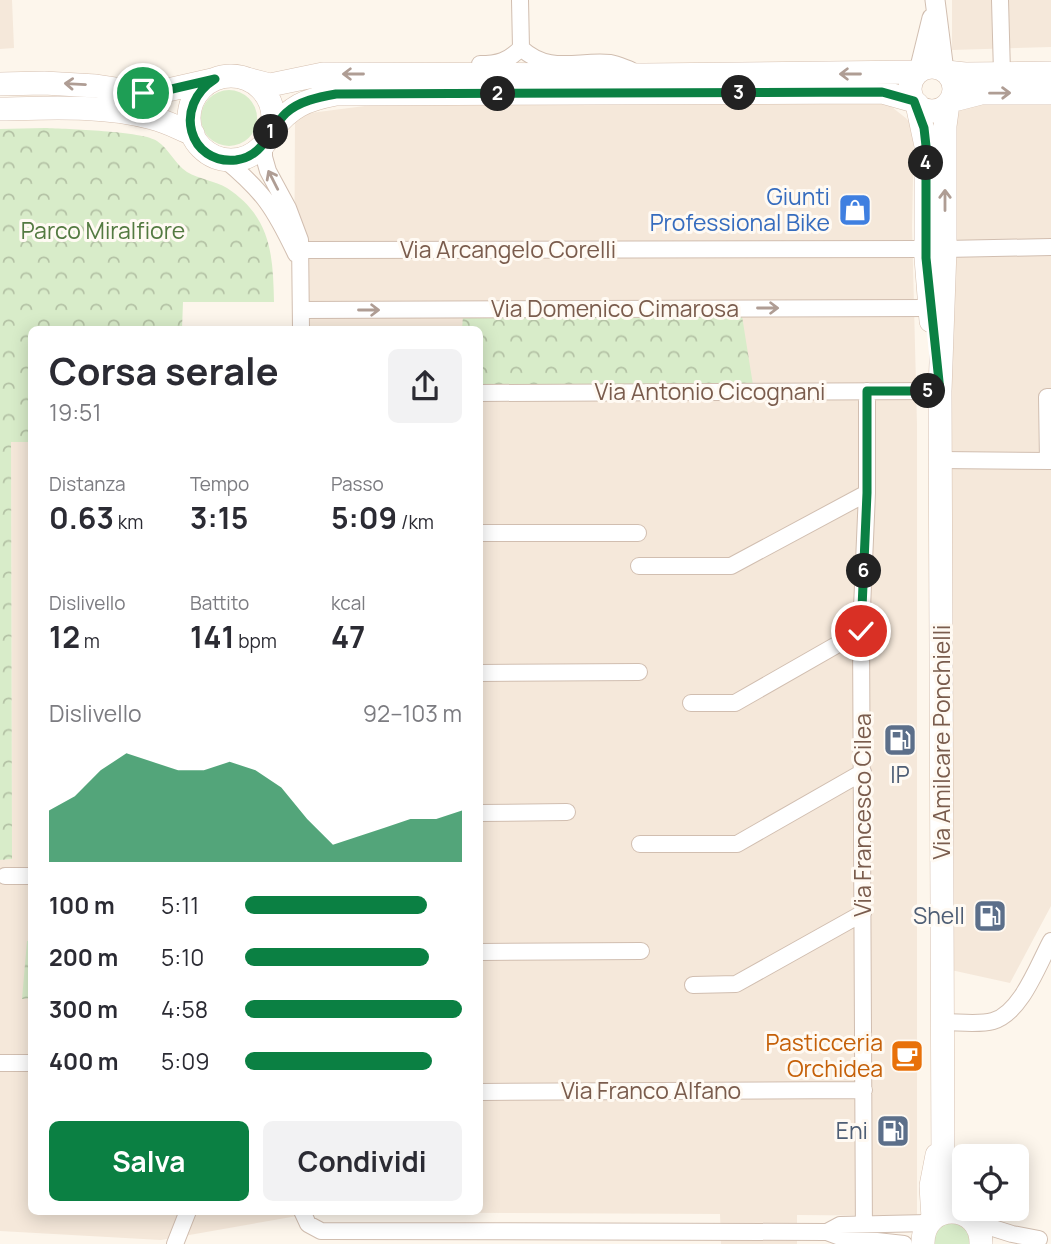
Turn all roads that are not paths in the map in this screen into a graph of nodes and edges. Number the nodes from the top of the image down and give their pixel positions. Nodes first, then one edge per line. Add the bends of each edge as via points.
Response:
1 (520, 0) edge
2 (1000, 0) edge
3 (935, 4) edge
4 (521, 48) junction
5 (919, 71) junction
6 (945, 71) junction
7 (1002, 73) junction
8 (1051, 73) edge
9 (389, 74) junction
10 (644, 75) junction
11 (215, 79) junction
12 (247, 79) junction
13 (0, 84) edge
14 (1051, 93) edge
15 (916, 103) junction
16 (949, 103) junction
17 (0, 109) edge
18 (193, 134) junction
19 (268, 138) junction
20 (224, 159) junction
21 (1051, 247) edge
22 (936, 249) junction
23 (299, 255) junction
24 (929, 308) junction
25 (300, 310) junction
26 (300, 326) edge
27 (867, 391) junction
28 (940, 391) junction
29 (483, 393) edge
30 (1049, 397) edge
31 (940, 460) junction
32 (1049, 461) edge
33 (867, 493) junction
34 (483, 533) edge
35 (638, 533) dead end
36 (639, 566) dead end
37 (861, 631) junction
38 (639, 672) dead end
39 (483, 673) edge
40 (691, 703) dead end
41 (863, 772) junction
42 (568, 812) dead end
43 (483, 813) edge
44 (640, 845) dead end
45 (28, 876) edge
46 (5, 877) dead end
47 (863, 913) junction
48 (1051, 942) edge
49 (641, 951) dead end
50 (483, 952) edge
51 (693, 985) dead end
52 (943, 1022) junction
53 (0, 1063) edge
54 (28, 1063) edge
55 (864, 1090) junction
56 (483, 1091) edge
57 (943, 1093) junction
58 (186, 1215) edge
59 (305, 1217) edge
60 (973, 1227) edge
61 (928, 1228) edge
62 (864, 1231) junction
63 (1045, 1238) edge
64 (175, 1244) edge
65 (904, 1244) edge
66 (1009, 1244) edge

1 - 4 street
2 - 7 street
3 - 5 street
3 - 6 street
4 - 9 street via 498,64 425,64
4 - 10 street via 546,64 612,63
5 - 6 main road via 932,67
5 -> 10 main road
5 - 15 main road via 911,83
6 - 7 main road
6 - 16 main road via 954,89
7 - 8 main road
9 - 10 main road
9 -> 12 main road via 323,74 270,85
11 - 12 main road
11 -> 13 main road via 143,93 96,86
11 - 18 main road via 195,96 190,122
12 - 19 main road via 267,95 274,119
16 -> 14 main road via 981,93
15 - 16 main road via 932,111
15 - 19 main road via 882,92 336,94 285,113
15 - 22 main road, Via Amilcare Ponchielli via 926,146
22 -> 16 main road, Via Amilcare Ponchielli
17 - 18 main road via 138,114
18 - 20 main road via 205,151
19 - 20 main road via 246,158
23 -> 19 street via 296,227 264,157
20 - 23 street via 269,202
21 - 22 street, Via Arcangelo Corelli
22 - 23 street, Via Arcangelo Corelli
22 - 24 main road, Via Amilcare Ponchielli
22 - 28 main road, Via Amilcare Ponchielli
23 - 25 street
25 -> 24 street, Via Domenico Cimarosa
24 - 28 main road, Via Amilcare Ponchielli
25 - 26 street
27 - 28 street, Via Antonio Cicognani
27 - 29 street, Via Antonio Cicognani
27 - 33 street, Via Francesco Cilea
28 - 31 main road, Via Amilcare Ponchielli
30 - 32 street
31 - 32 street
31 - 52 main road, Via Amilcare Ponchielli
33 - 36 street via 731,566
33 - 37 street, Via Francesco Cilea
34 - 35 street
37 - 40 street via 735,703
37 - 41 street, Via Francesco Cilea
38 - 39 street
41 - 44 street via 737,844
41 - 47 street, Via Francesco Cilea
42 - 43 street
45 - 46 street
47 - 51 street via 736,984
47 - 55 street, Via Francesco Cilea
48 - 52 street via 1006,1015 991,1022
49 - 50 street
52 - 57 main road, Via Amilcare Ponchielli
53 - 54 street
55 - 56 street, Via Franco Alfano
55 - 62 street, Via Francesco Cilea
57 - 60 main road, Via Amilcare Ponchielli via 943,1168 955,1202
57 - 61 main road, Via Amilcare Ponchielli
58 - 64 street
59 - 62 street via 321,1231 827,1232 840,1237
60 - 61 main road via 949,1212
60 - 63 street
61 - 62 street
62 - 65 street
63 - 66 street

